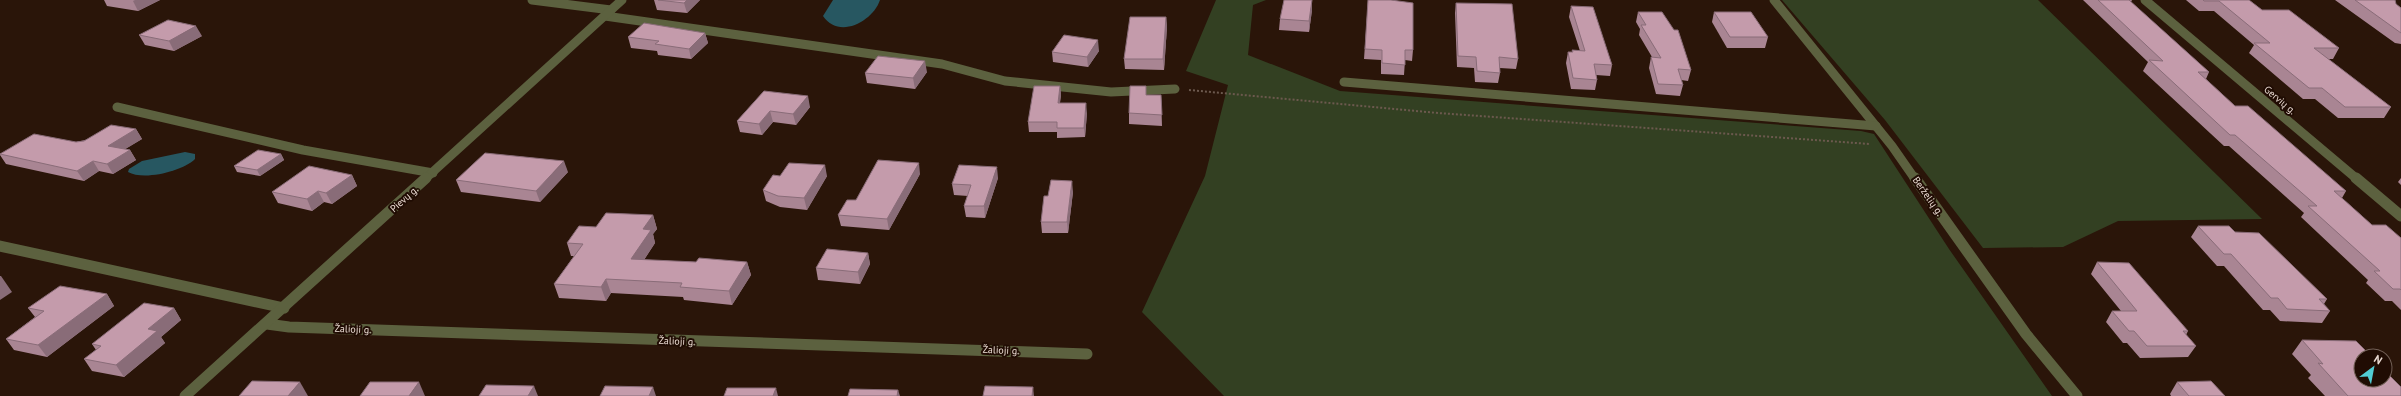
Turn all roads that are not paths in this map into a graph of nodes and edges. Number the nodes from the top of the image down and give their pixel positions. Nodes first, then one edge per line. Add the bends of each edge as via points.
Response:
1 (532, 0) edge
2 (622, 0) edge
3 (1774, 0) edge
4 (2145, 0) edge
5 (608, 13) junction
6 (1344, 82) dead end
7 (1175, 89) road end
8 (117, 108) dead end
9 (1876, 126) junction
10 (433, 173) junction
11 (2401, 216) edge
12 (0, 246) edge
13 (284, 308) junction
14 (267, 324) junction
15 (1087, 354) dead end
16 (185, 396) edge
17 (2077, 396) edge

1 - 5 street
2 - 5 street, Pievų g.
3 - 9 street, Berželių g.
4 - 11 street, Gervių g.
5 - 7 street via 942,64 1005,81 1111,92
5 - 10 street, Pievų g.
6 - 9 street
8 - 10 street via 303,150
9 - 17 street, Berželių g. via 2026,334
10 - 13 street, Pievų g.
12 - 13 street
13 - 14 street, Pievų g.
14 - 15 street, Žalioji g. via 305,328
14 - 16 street, Pievų g.

